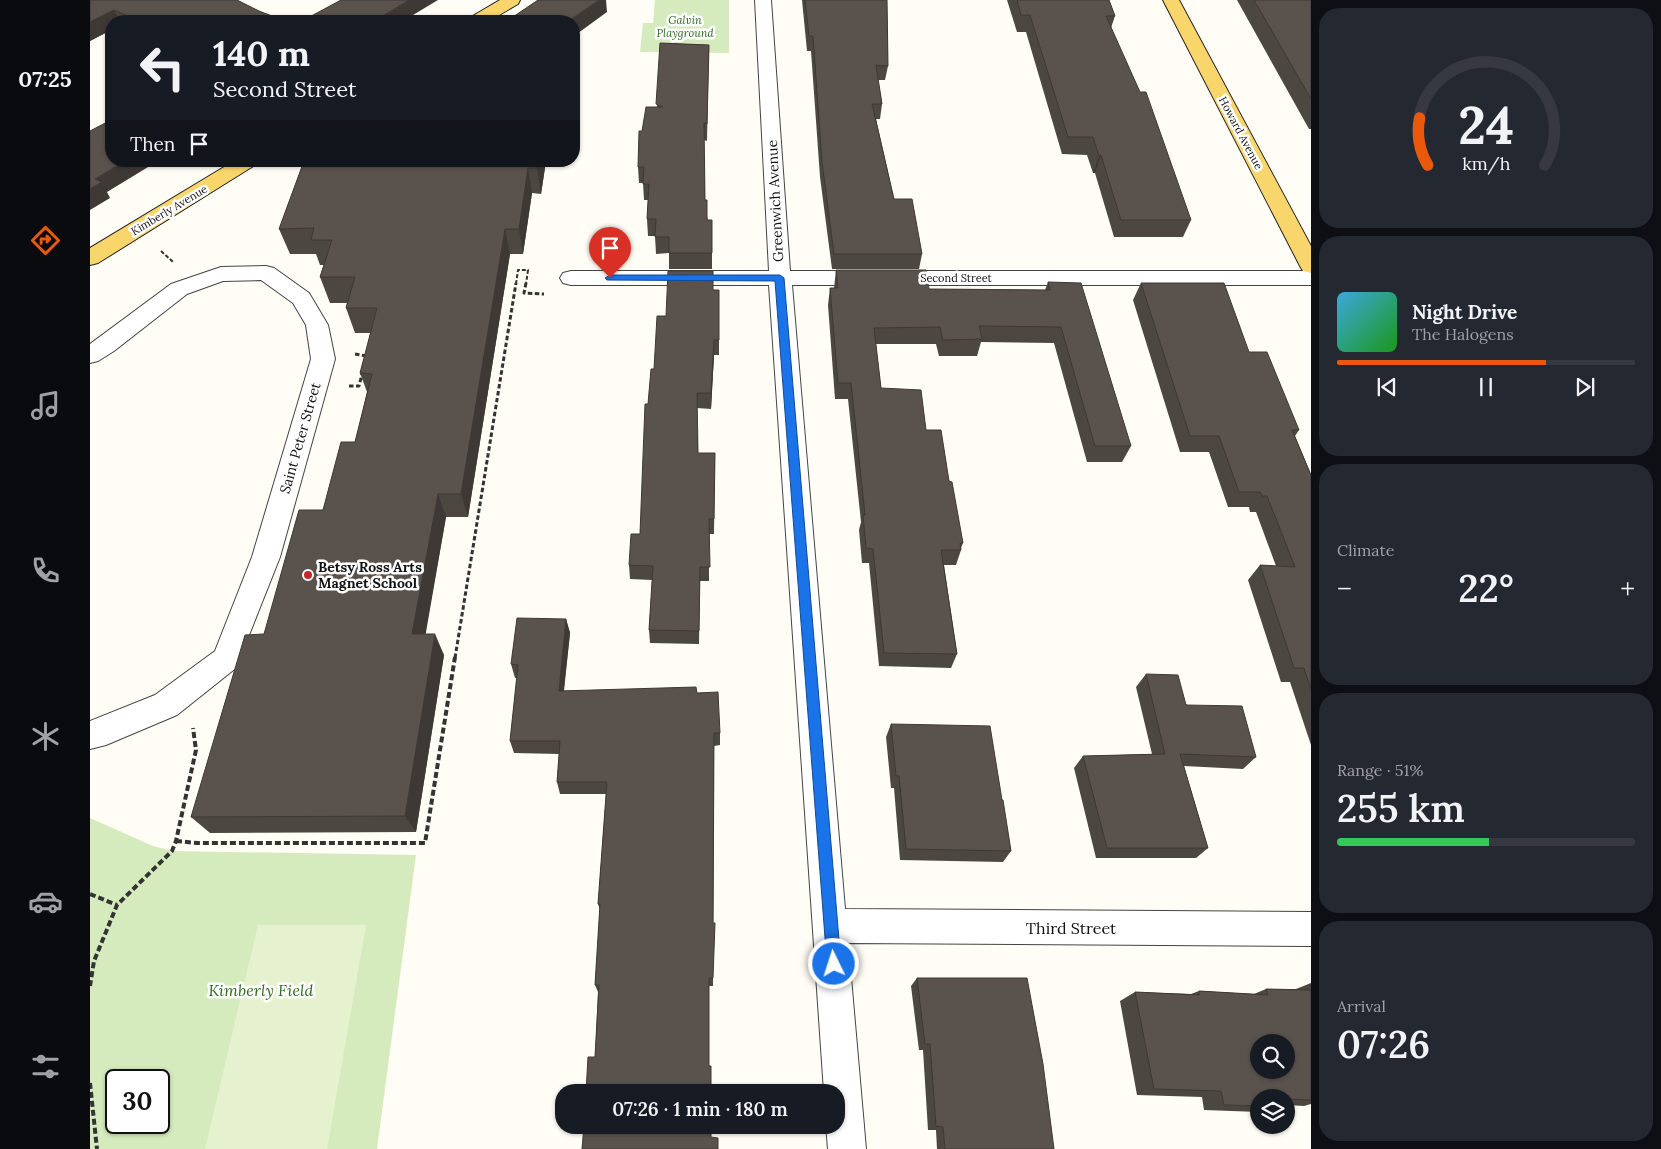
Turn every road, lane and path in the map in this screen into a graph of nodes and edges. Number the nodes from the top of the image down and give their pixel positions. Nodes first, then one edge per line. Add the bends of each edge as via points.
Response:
1 (512, 0) edge
2 (763, 0) edge
3 (1171, 0) edge
4 (487, 15) edge
5 (238, 167) edge
6 (90, 258) edge
7 (1311, 266) edge
8 (571, 278) dead end
9 (780, 278) junction
10 (1311, 278) edge
11 (551, 294) dead end
12 (90, 355) edge
13 (192, 720) dead end
14 (90, 735) edge
15 (176, 841) junction
16 (90, 894) edge
17 (117, 905) junction
18 (831, 926) junction
19 (1311, 929) edge
20 (90, 986) edge
21 (90, 1083) edge
22 (98, 1149) edge
23 (847, 1149) edge

1 - 4 main road
2 - 9 street, Greenwich Avenue
3 - 7 main road, Howard Avenue
5 - 6 main road, Kimberly Avenue
8 - 9 street, Second Street
9 - 10 street, Second Street
9 - 18 street, Greenwich Avenue
11 - 15 path via 524,293 528,270 518,270 425,843
12 - 14 street, Saint Peter Street via 179,289 222,274 266,273 301,298 317,325 323,359 266,557 226,659 166,705
13 - 15 path via 196,750
15 - 17 path via 172,851
16 - 17 path
17 - 20 path via 94,960
18 - 19 street, Third Street
18 - 23 street, Greenwich Avenue
21 - 22 path

